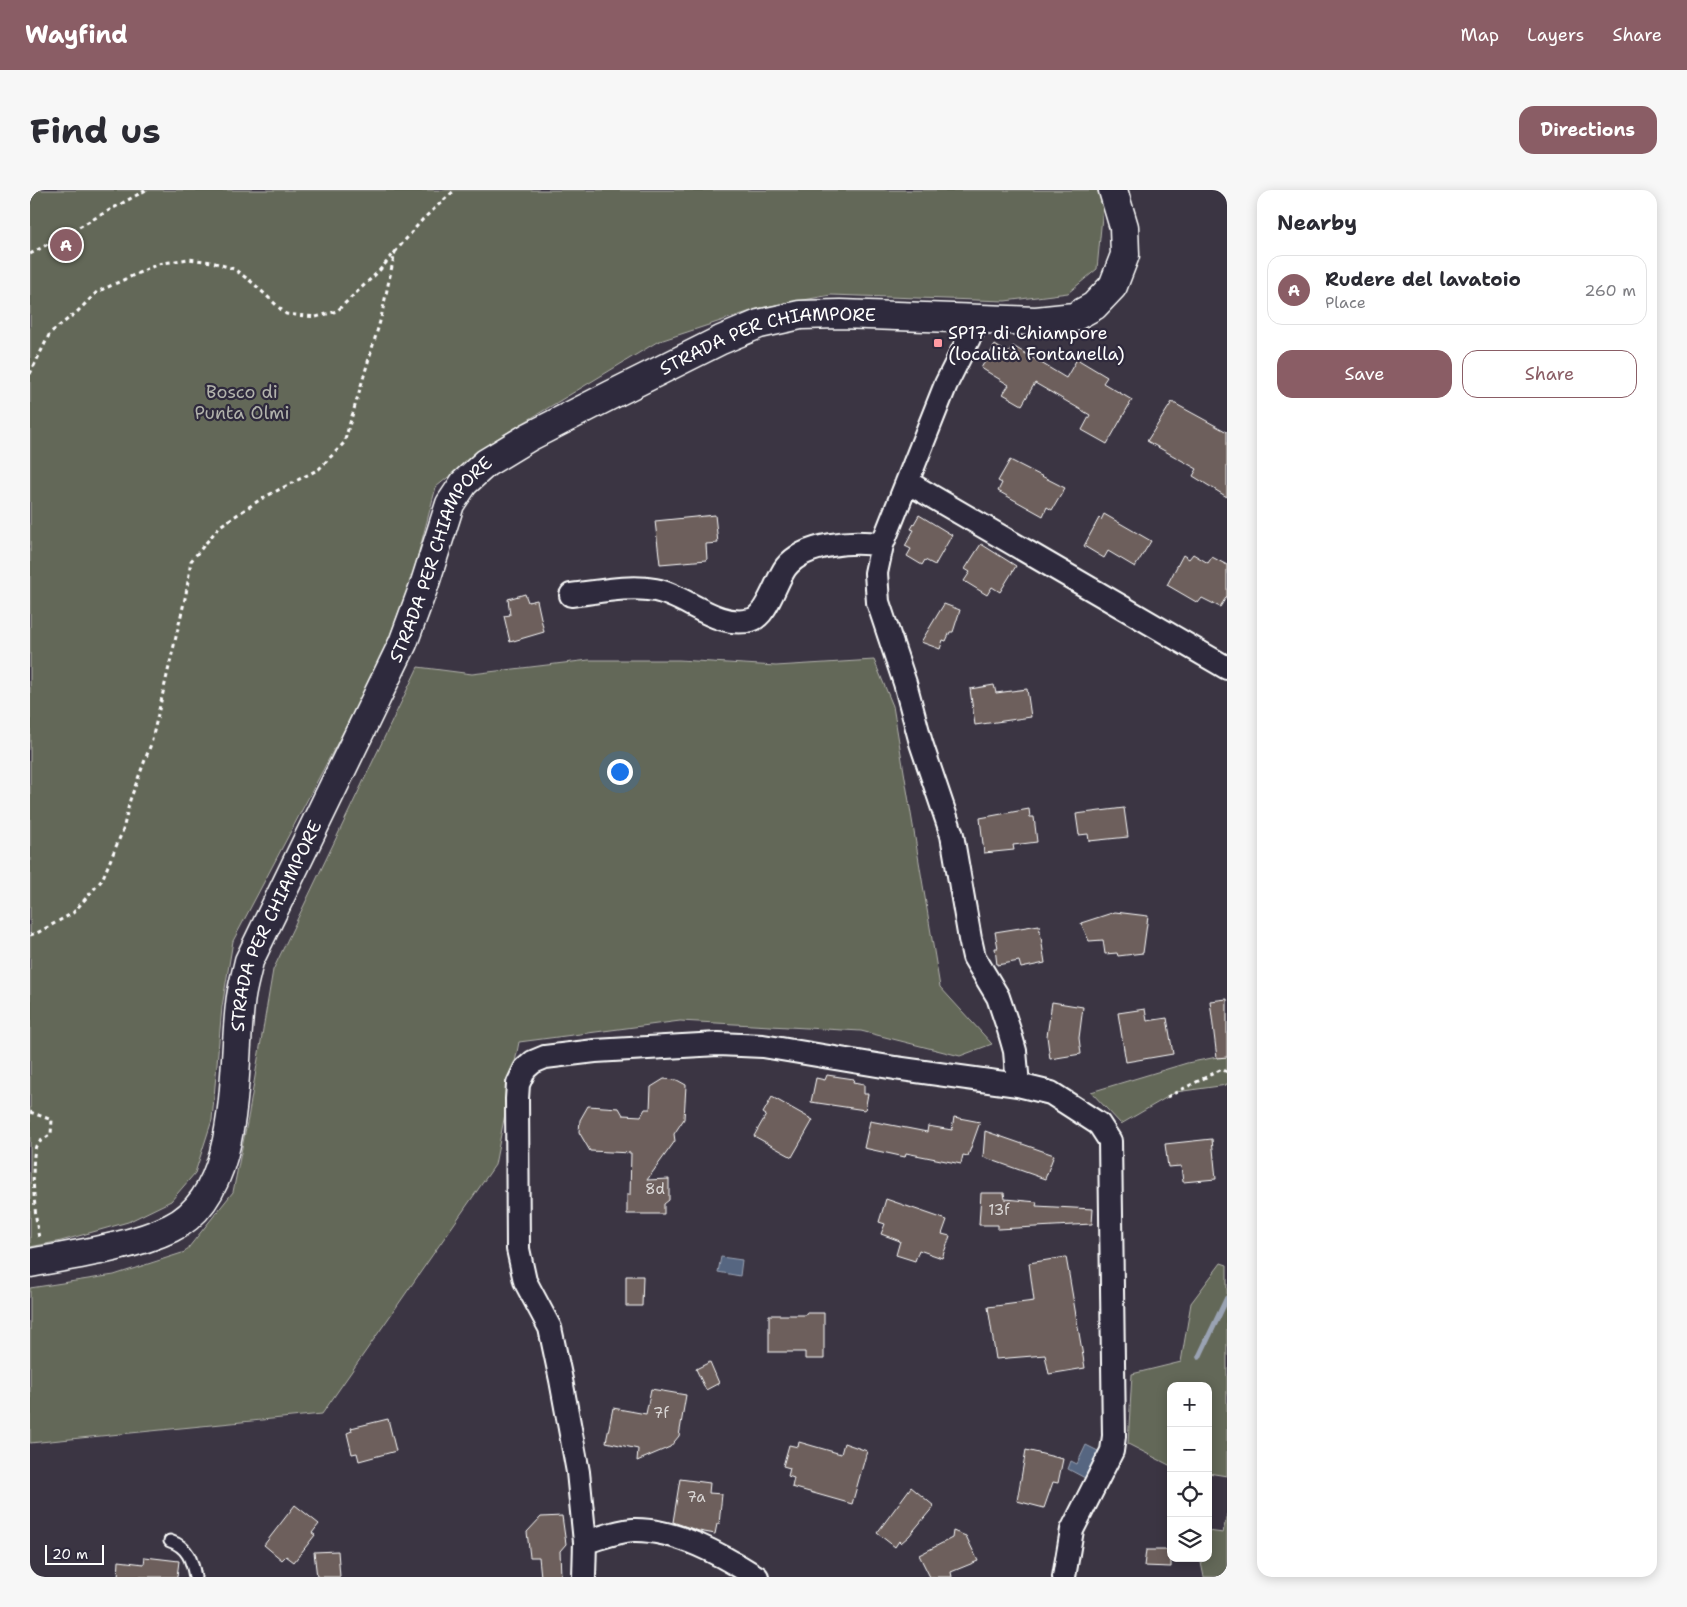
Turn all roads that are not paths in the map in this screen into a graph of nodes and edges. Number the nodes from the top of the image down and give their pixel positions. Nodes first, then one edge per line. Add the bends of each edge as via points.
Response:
1 (1113, 190) edge
2 (978, 320) junction
3 (907, 482) junction
4 (882, 545) junction
5 (572, 595) dead end
6 (1227, 668) edge
7 (1018, 1085) junction
8 (37, 1261) edge
9 (170, 1541) dead end
10 (585, 1542) junction
11 (195, 1577) edge
12 (584, 1577) edge
13 (757, 1577) edge
14 (1064, 1577) edge

1 - 2 street, STRADA PER CHIAMPORE via 1124,227 1125,255 1113,286 1094,306 1074,317 1036,321
2 - 3 street via 946,384
2 - 8 street, STRADA PER CHIAMPORE via 840,314 800,315 759,324 529,437 486,463 464,483 450,504 403,643 249,961 240,1003 225,1153 215,1183 195,1210 172,1228 138,1240
3 - 4 street
3 - 6 street
4 - 5 street via 848,543 820,548 793,559 784,569 764,609 753,620 734,621 714,616 682,599 655,590 625,588
4 - 7 street via 876,573 878,602 952,834 974,957 998,997 1015,1051
7 - 10 street via 763,1046 718,1044 545,1057 525,1070 518,1084 517,1099 518,1249 526,1280 550,1328 556,1354 578,1472
7 - 14 street via 1051,1093 1099,1124 1110,1141 1114,1436 1112,1451 1072,1530
9 - 11 lane via 185,1549
10 - 12 street
10 - 13 street via 632,1530 656,1532 686,1540

